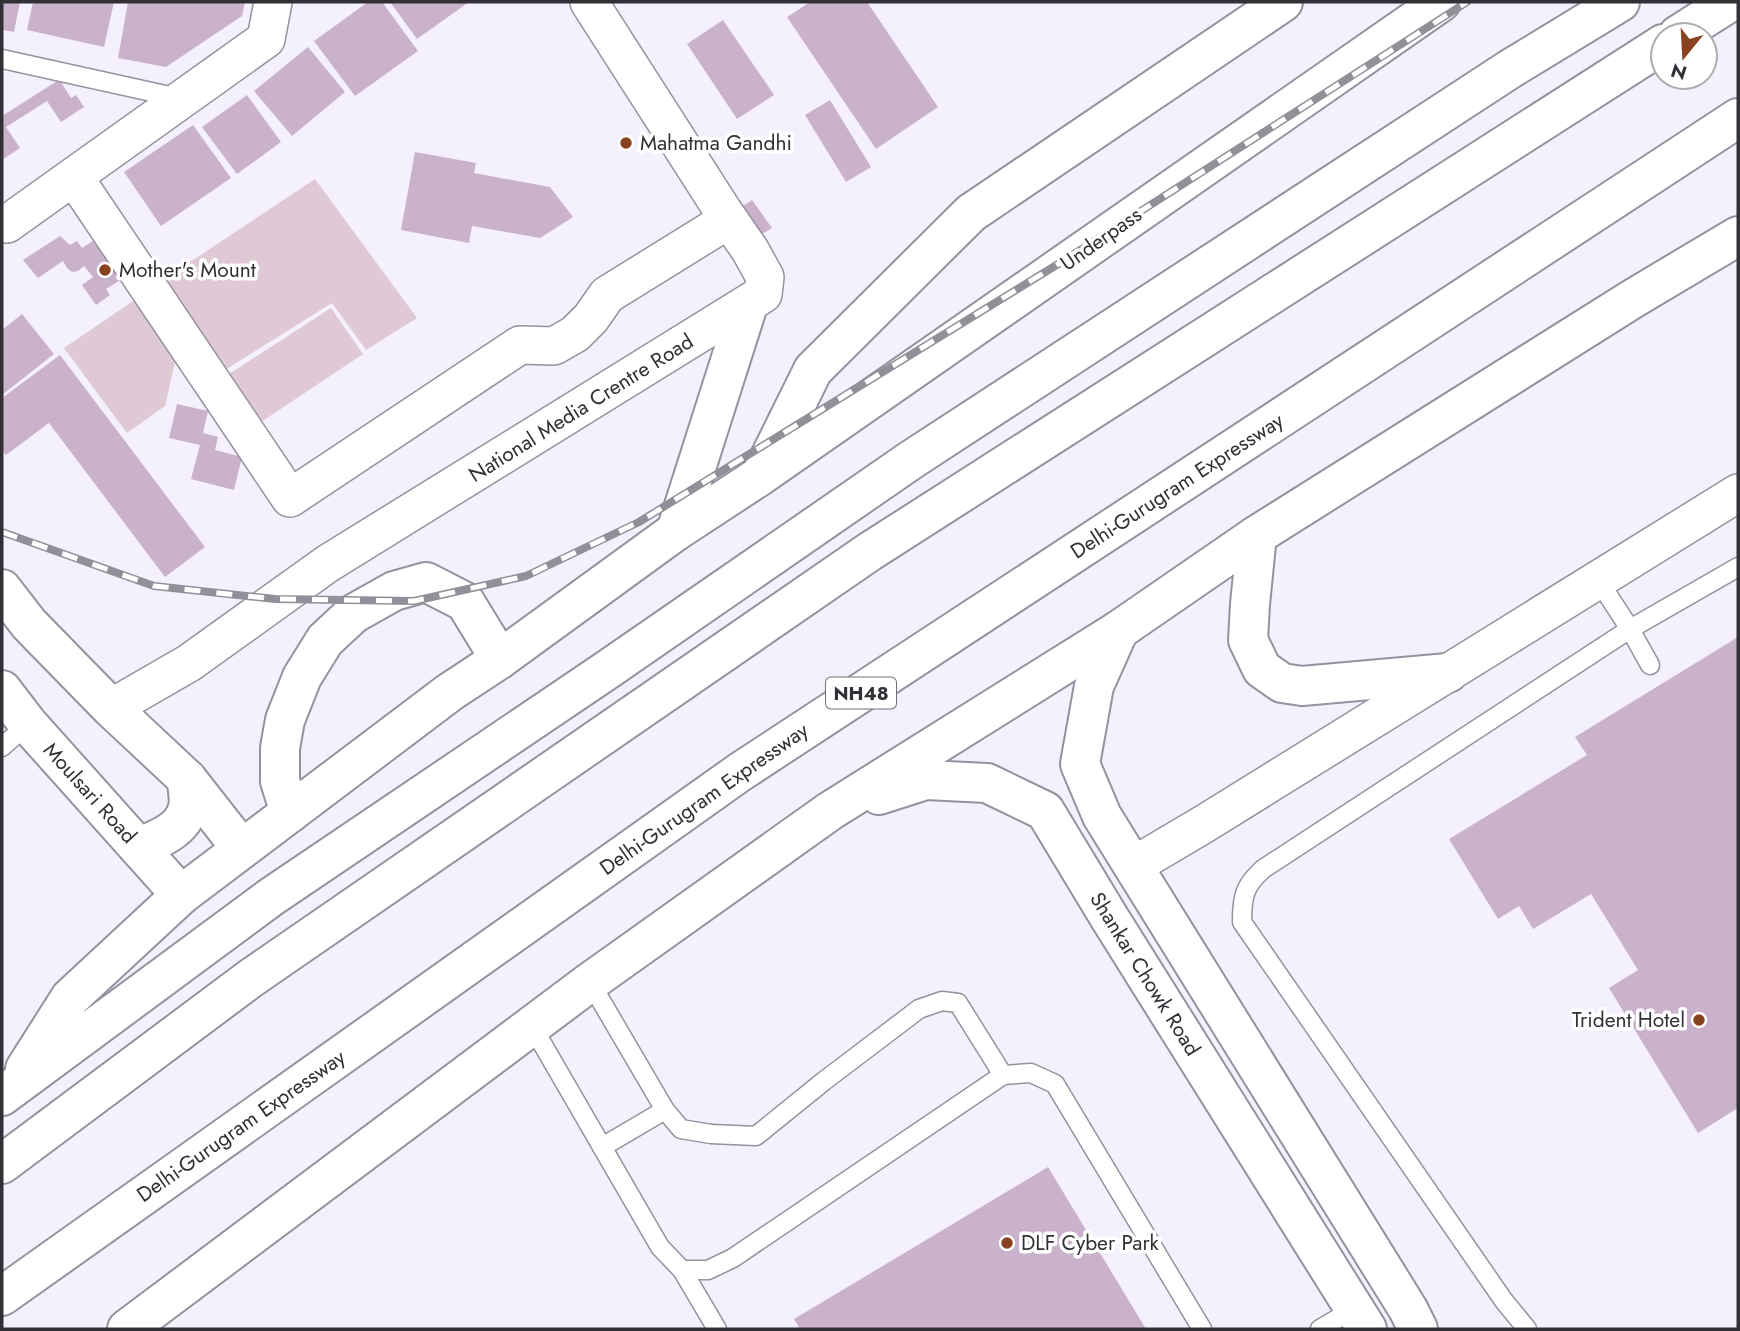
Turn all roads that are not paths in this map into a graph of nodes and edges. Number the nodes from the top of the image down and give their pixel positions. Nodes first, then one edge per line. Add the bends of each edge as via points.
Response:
1 (273, 2) edge
2 (589, 2) edge
3 (1283, 2) edge
4 (1441, 2) edge
5 (1620, 2) edge
6 (1730, 2) edge
7 (1700, 21) edge
8 (1649, 53) edge
9 (3, 60) edge
10 (182, 99) junction
11 (1738, 118) edge
12 (74, 177) junction
13 (728, 220) junction
14 (8, 224) dead end
15 (1738, 236) edge
16 (748, 304) junction
17 (760, 476) junction
18 (1738, 493) edge
19 (676, 531) junction
20 (1257, 535) junction
21 (1738, 567) edge
22 (1598, 580) junction
23 (2, 589) edge
24 (1630, 629) junction
25 (1119, 631) junction
26 (500, 659) junction
27 (1650, 665) dead end
28 (1448, 673) junction
29 (2, 690) edge
30 (111, 708) junction
31 (15, 736) edge
32 (187, 779) junction
33 (830, 811) junction
34 (290, 813) junction
35 (138, 847) junction
36 (241, 848) junction
37 (1133, 866) junction
38 (181, 895) junction
39 (590, 982) junction
40 (532, 1026) junction
41 (1003, 1075) junction
42 (7, 1092) edge
43 (665, 1110) junction
44 (602, 1147) junction
45 (2, 1164) edge
46 (682, 1270) junction
47 (2, 1296) edge
48 (1361, 1319) edge
49 (127, 1329) edge
50 (718, 1329) edge
51 (1202, 1329) edge
52 (1320, 1329) edge
53 (1418, 1329) edge
54 (1527, 1329) edge

1 - 10 street via 266,39
2 - 13 street, National Media Crentre Road
3 - 17 main road via 971,213 813,370
4 - 17 main road, Underpass
5 - 42 main road via 911,460 271,897
6 - 7 main road
8 - 45 main road via 869,552 251,978
9 - 10 lane
10 - 12 street
11 - 47 main road, Delhi-Gurugram Expressway / NH48 via 740,772
12 - 13 street via 290,498 520,345 554,346 575,334 607,295
12 - 14 street
13 - 16 street, National Media Crentre Road via 765,277 763,294
15 - 20 main road
16 - 19 main road
16 - 30 street, National Media Crentre Road via 327,565 189,663
17 - 19 main road, Underpass
18 - 22 street
19 - 26 main road, Underpass
20 - 25 main road
20 - 28 main road via 1248,640 1262,669 1282,683 1302,686
21 - 24 lane
22 - 24 lane
22 - 28 street
23 - 30 main road via 29,624
24 - 27 lane
24 - 54 lane via 1263,869 1251,880 1242,900 1242,922
25 - 33 main road
25 - 37 main road via 1094,686 1080,764 1102,816
26 - 34 main road, Underpass
26 - 34 main road via 465,602 426,582 394,591 353,614 325,640 302,677 285,720 280,781
28 - 37 street
29 - 31 main road, Moulsari Road
30 - 32 main road
31 - 35 main road, Moulsari Road
32 - 35 main road via 188,808 180,823
32 - 36 main road
33 - 39 main road
33 - 48 main road, Shankar Chowk Road via 926,780 987,783 1045,811
34 - 36 main road, Underpass
35 - 38 main road, Moulsari Road
36 - 38 main road, Underpass
37 - 53 main road
38 - 42 main road, Underpass via 70,998
39 - 40 main road
39 - 43 lane
40 - 44 lane
40 - 49 main road
41 - 43 lane via 958,1003 942,1001 919,1009 756,1136 681,1129
41 - 46 lane via 733,1258 708,1270
41 - 51 lane via 1031,1073 1055,1084
43 - 44 lane
44 - 46 lane via 660,1247
46 - 50 lane
48 - 52 lane

